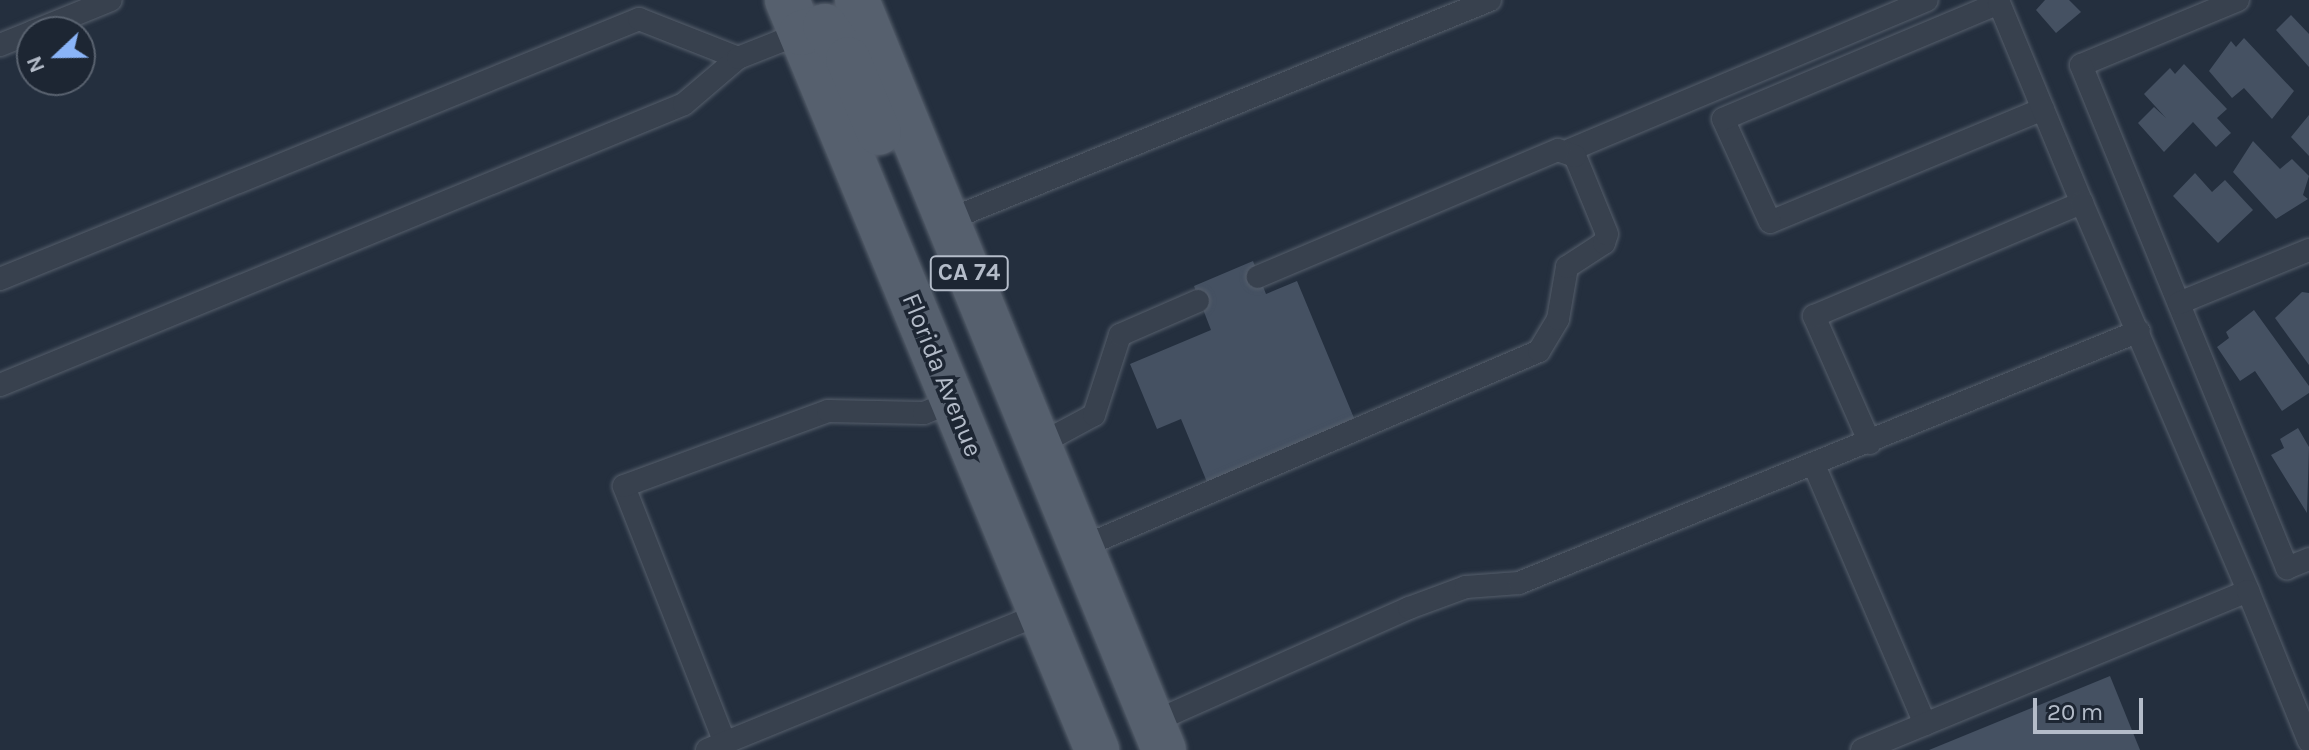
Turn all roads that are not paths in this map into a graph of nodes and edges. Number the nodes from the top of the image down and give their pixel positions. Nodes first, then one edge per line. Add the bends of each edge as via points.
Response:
1 (111, 0) edge
2 (857, 0) edge
3 (1490, 0) edge
4 (1927, 0) edge
5 (2238, 0) edge
6 (1999, 1) edge
7 (72, 16) edge
8 (794, 16) edge
9 (738, 58) junction
10 (2043, 109) junction
11 (1570, 150) junction
12 (2082, 203) junction
13 (948, 220) junction
14 (2309, 250) edge
15 (1258, 277) dead end
16 (0, 279) edge
17 (1198, 301) dead end
18 (2179, 303) junction
19 (2139, 331) junction
20 (0, 385) edge
21 (953, 401) junction
22 (1870, 443) junction
23 (1040, 444) junction
24 (1814, 465) junction
25 (1082, 547) junction
26 (2309, 559) edge
27 (2248, 591) junction
28 (1041, 614) junction
29 (1925, 724) junction
30 (1159, 736) edge
31 (2309, 741) edge
32 (716, 746) edge
33 (1097, 750) edge
34 (1862, 750) edge

1 - 7 lane
2 - 13 main road, CA 74
3 - 13 lane
4 - 11 lane
5 - 18 lane via 2081,65
6 - 10 lane
6 - 10 lane via 1723,119 1770,222
8 - 9 lane
8 - 21 main road, Florida Avenue
8 - 25 main road via 825,26 848,59 1001,417
9 - 16 lane via 639,19
9 - 20 lane via 684,104
10 - 12 lane
11 - 15 lane via 1545,154
11 - 25 lane via 1607,234 1604,243 1567,267 1558,319 1539,351
12 - 19 lane
12 - 22 lane via 1814,316
13 - 23 main road, CA 74
14 - 18 lane
17 - 23 lane via 1120,335 1094,415
18 - 26 lane via 2287,568
19 - 22 lane
19 - 27 lane
21 - 28 main road, Florida Avenue
21 - 32 lane via 924,413 828,411 624,486
22 - 24 lane
23 - 25 main road, CA 74
24 - 29 lane
24 - 30 lane via 1519,583 1466,587 1409,608
25 - 30 main road, CA 74
27 - 29 lane
27 - 31 lane
28 - 32 lane
28 - 33 main road, Florida Avenue
29 - 34 lane

